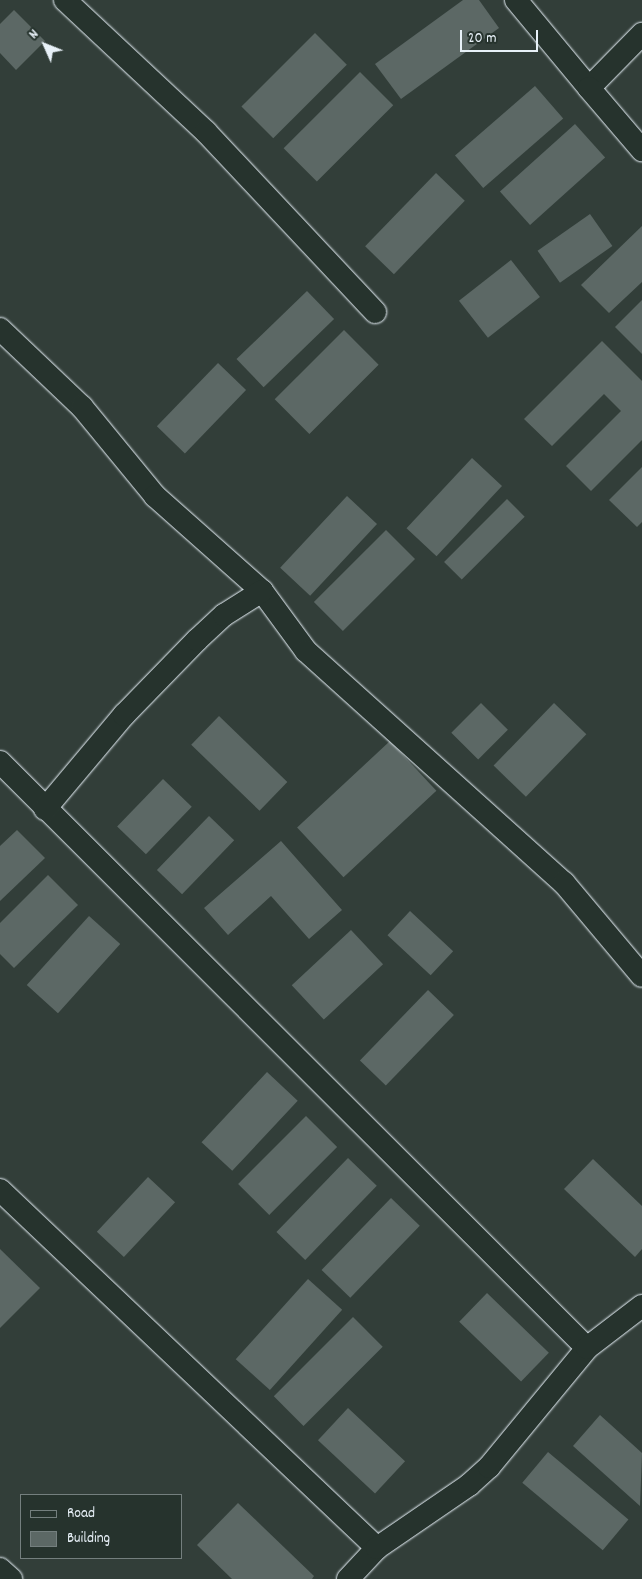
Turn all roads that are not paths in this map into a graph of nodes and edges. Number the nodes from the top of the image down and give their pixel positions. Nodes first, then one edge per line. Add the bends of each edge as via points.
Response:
1 (64, 0) edge
2 (516, 0) edge
3 (642, 34) edge
4 (589, 88) junction
5 (642, 150) edge
6 (375, 312) dead end
7 (0, 329) edge
8 (262, 591) junction
9 (0, 762) edge
10 (46, 809) junction
11 (642, 976) edge
12 (0, 1190) edge
13 (642, 1306) edge
14 (587, 1348) junction
15 (377, 1548) junction
16 (0, 1569) edge
17 (11, 1579) edge
18 (348, 1579) edge

1 - 6 street via 206,132
2 - 4 street
3 - 4 street
4 - 5 street
7 - 8 street via 82,407 155,496
8 - 10 street via 224,615 198,640 124,715
8 - 11 street via 306,651 527,847 564,883
9 - 10 street
10 - 14 street
12 - 15 street
13 - 14 street
14 - 15 street via 489,1466 469,1485
15 - 18 street
16 - 17 street

